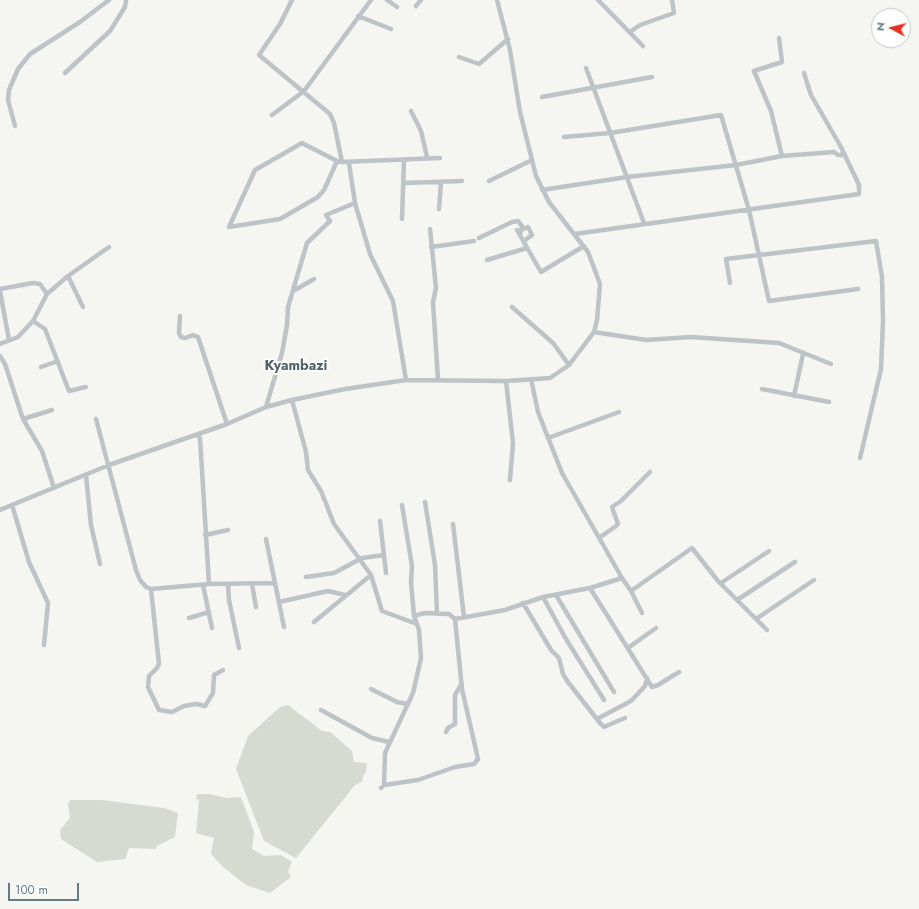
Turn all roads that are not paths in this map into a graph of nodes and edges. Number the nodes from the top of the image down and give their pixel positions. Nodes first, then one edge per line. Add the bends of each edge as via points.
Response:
1 (108, 0) edge
2 (126, 0) edge
3 (292, 0) edge
4 (371, 0) edge
5 (387, 0) edge
6 (421, 0) edge
7 (497, 0) edge
8 (598, 0) edge
9 (672, 0) edge
10 (416, 6) dead end
11 (397, 7) dead end
12 (358, 16) junction
13 (391, 29) dead end
14 (630, 32) junction
15 (778, 38) dead end
16 (508, 39) junction
17 (643, 46) dead end
18 (459, 57) dead end
19 (586, 68) dead end
20 (65, 73) dead end
21 (804, 73) dead end
22 (652, 77) dead end
23 (592, 86) junction
24 (304, 91) junction
25 (542, 97) dead end
26 (411, 111) dead end
27 (272, 116) dead end
28 (15, 126) dead end
29 (610, 133) junction
30 (564, 137) dead end
31 (845, 155) junction
32 (782, 156) junction
33 (427, 157) junction
34 (440, 158) dead end
35 (404, 160) junction
36 (532, 160) junction
37 (339, 162) junction
38 (348, 163) junction
39 (736, 165) junction
40 (627, 177) junction
41 (462, 181) dead end
42 (488, 181) dead end
43 (404, 183) junction
44 (441, 183) junction
45 (542, 190) junction
46 (355, 203) junction
47 (439, 209) dead end
48 (749, 210) junction
49 (402, 219) dead end
50 (644, 223) junction
51 (430, 229) dead end
52 (518, 232) junction
53 (575, 234) junction
54 (479, 238) dead end
55 (474, 241) dead end
56 (524, 241) junction
57 (584, 246) junction
58 (110, 247) dead end
59 (431, 247) junction
60 (528, 248) junction
61 (759, 254) junction
62 (488, 260) dead end
63 (68, 276) junction
64 (314, 279) dead end
65 (730, 283) dead end
66 (858, 289) dead end
67 (0, 290) edge
68 (294, 290) junction
69 (47, 294) junction
70 (83, 307) dead end
71 (512, 307) dead end
72 (2, 312) edge
73 (180, 316) dead end
74 (33, 321) junction
75 (594, 332) junction
76 (9, 340) junction
77 (0, 344) edge
78 (803, 354) junction
79 (0, 356) edge
80 (58, 361) junction
81 (831, 364) dead end
82 (569, 365) junction
83 (41, 367) dead end
84 (531, 379) junction
85 (406, 380) junction
86 (438, 380) junction
87 (506, 381) junction
88 (86, 387) dead end
89 (762, 389) dead end
90 (794, 396) junction
91 (292, 400) junction
92 (829, 402) dead end
93 (266, 407) junction
94 (52, 410) dead end
95 (620, 412) dead end
96 (23, 419) junction
97 (96, 419) dead end
98 (227, 424) junction
99 (197, 434) junction
100 (548, 438) junction
101 (860, 458) dead end
102 (109, 465) junction
103 (650, 472) dead end
104 (86, 475) junction
105 (510, 480) dead end
106 (54, 488) junction
107 (425, 502) dead end
108 (12, 505) junction
109 (402, 505) dead end
110 (0, 510) edge
111 (380, 521) dead end
112 (453, 524) dead end
113 (228, 530) dead end
114 (206, 534) junction
115 (599, 538) junction
116 (266, 539) dead end
117 (769, 551) dead end
118 (384, 555) junction
119 (360, 560) junction
120 (795, 562) dead end
121 (100, 564) dead end
122 (386, 573) dead end
123 (371, 575) junction
124 (306, 577) dead end
125 (622, 578) junction
126 (814, 580) dead end
127 (275, 583) junction
128 (721, 583) junction
129 (209, 584) junction
130 (228, 584) junction
131 (252, 584) junction
132 (203, 585) junction
133 (590, 588) junction
134 (151, 589) junction
135 (631, 591) junction
136 (345, 595) junction
137 (556, 595) junction
138 (543, 597) junction
139 (737, 600) junction
140 (279, 602) junction
141 (523, 603) junction
142 (256, 607) dead end
143 (209, 612) junction
144 (642, 613) dead end
145 (437, 614) junction
146 (414, 616) junction
147 (464, 616) junction
148 (189, 618) dead end
149 (455, 618) junction
150 (756, 619) junction
151 (314, 622) dead end
152 (417, 624) junction
153 (284, 627) dead end
154 (212, 628) dead end
155 (656, 628) dead end
156 (767, 630) dead end
157 (44, 645) dead end
158 (239, 648) dead end
159 (628, 648) junction
160 (223, 670) dead end
161 (679, 672) dead end
162 (647, 678) junction
163 (461, 685) junction
164 (371, 688) dead end
165 (614, 692) dead end
166 (604, 700) dead end
167 (407, 704) junction
168 (321, 710) dead end
169 (626, 718) dead end
170 (597, 719) junction
171 (446, 732) dead end
172 (390, 742) junction

1 - 28 street via 80,22 30,54 18,70 9,90 8,100
2 - 20 street via 110,31
3 - 24 street via 280,24 259,55
4 - 12 street
5 - 11 street
6 - 10 street
7 - 16 street
8 - 14 street
9 - 14 street via 674,13 640,25
12 - 13 street
12 - 24 street
14 - 17 street
15 - 32 street via 782,62 754,71 770,111
16 - 18 street via 479,64
16 - 36 street via 520,112
19 - 23 street
21 - 31 street via 811,95
22 - 23 street
23 - 25 street
23 - 29 street
24 - 27 street
24 - 37 street via 330,114 334,123
26 - 33 street via 421,131
29 - 30 street
29 - 39 street via 721,115
29 - 40 street
31 - 32 street via 834,152
31 - 48 street via 859,186 859,194
32 - 39 street
33 - 34 street
33 - 35 street
35 - 38 street
35 - 43 street
36 - 42 street
36 - 45 street
37 - 37 street via 318,197 280,219 230,227 255,170 302,143
37 - 38 street
38 - 46 street
39 - 40 street
39 - 48 street
40 - 45 street
40 - 50 street
41 - 44 street
43 - 44 street
43 - 49 street
44 - 47 street
45 - 53 street
46 - 68 street via 326,216 330,221 307,243
46 - 85 street via 370,254 393,301
48 - 50 street
48 - 61 street
50 - 53 street
51 - 59 street
52 - 54 street via 522,226 518,221
52 - 56 street
52 - 56 street via 528,227 532,235
53 - 57 street
55 - 59 street
56 - 60 street
57 - 60 street via 541,272
57 - 75 street via 593,261 600,284
58 - 63 street
59 - 86 street via 436,288 433,302
60 - 62 street
61 - 65 street via 726,259
61 - 66 street via 769,301
61 - 101 street via 876,241 882,277 881,369
63 - 69 street
63 - 70 street
64 - 68 street
67 - 69 street via 33,283 40,284
67 - 72 street
68 - 93 street via 288,307 282,353
69 - 74 street
71 - 82 street via 553,343
72 - 76 street
73 - 98 street via 181,337 198,337
74 - 76 street via 18,337
74 - 80 street via 45,329
75 - 78 street via 646,340 691,337 779,343
75 - 82 street
76 - 77 street
78 - 81 street
78 - 90 street
79 - 96 street
80 - 83 street
80 - 88 street via 69,391
82 - 84 street via 550,378
84 - 87 street
84 - 100 street via 538,412
85 - 86 street
85 - 91 street
86 - 87 street
87 - 105 street via 513,443
89 - 90 street
90 - 92 street
91 - 93 street
91 - 119 street via 306,452 308,470 321,491 334,524
93 - 98 street
94 - 96 street
95 - 100 street
96 - 106 street via 42,452
97 - 102 street
98 - 99 street
99 - 102 street
99 - 114 street via 200,438
100 - 115 street via 562,473
102 - 104 street
102 - 134 street via 138,575
103 - 115 street via 612,507 618,524
104 - 106 street
104 - 121 street via 91,525
106 - 108 street
107 - 145 street via 435,565
108 - 110 street
108 - 157 street via 29,562 48,603
109 - 146 street via 412,566
111 - 118 street
112 - 147 street
113 - 114 street
114 - 129 street
115 - 125 street
116 - 127 street
117 - 128 street
118 - 119 street
118 - 122 street
119 - 123 street
119 - 124 street via 334,574
120 - 139 street
123 - 136 street
123 - 152 street via 382,611
125 - 133 street
125 - 135 street
126 - 150 street
127 - 131 street
127 - 140 street
128 - 135 street via 692,548
128 - 139 street
129 - 130 street
129 - 132 street
130 - 131 street
130 - 158 street
131 - 142 street
132 - 134 street
132 - 143 street
133 - 137 street
133 - 159 street
134 - 160 street via 159,664 149,676 148,687 159,710 172,712 184,706 205,706 213,693 214,675
135 - 144 street
136 - 140 street via 328,591
136 - 151 street
137 - 138 street
137 - 165 street
138 - 141 street
138 - 166 street via 566,640
139 - 150 street
140 - 153 street
141 - 147 street via 504,610
141 - 170 street via 551,650 559,658 568,682
143 - 148 street
143 - 154 street
145 - 146 street via 425,613
145 - 149 street via 449,614
146 - 152 street
147 - 149 street
149 - 163 street
150 - 156 street
152 - 167 street via 421,658 413,693
155 - 159 street
159 - 162 street
161 - 162 street via 652,687
162 - 170 street via 645,686 631,701
163 - 171 street via 455,695 455,724
163 - 172 street via 477,762 418,780 382,786 385,753
164 - 167 street via 397,702
167 - 172 street
168 - 172 street via 372,738
169 - 170 street via 604,727

